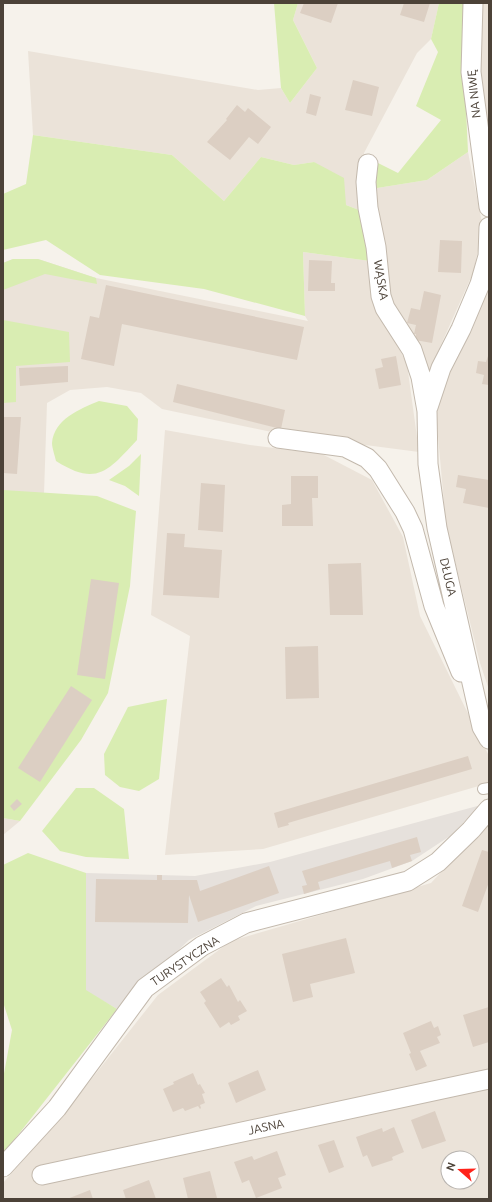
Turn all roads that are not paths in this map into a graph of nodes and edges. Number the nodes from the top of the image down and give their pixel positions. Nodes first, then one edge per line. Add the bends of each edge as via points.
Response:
1 (473, 3) edge
2 (368, 164) dead end
3 (489, 207) edge
4 (489, 227) edge
5 (427, 410) junction
6 (278, 438) dead end
7 (486, 733) edge
8 (489, 808) edge
9 (489, 1079) edge
10 (3, 1167) edge
11 (42, 1175) dead end

1 - 3 street, NA NIWĘ via 471,72
2 - 5 street, WĄSKA via 368,208 376,247 381,296 417,362
4 - 5 street via 488,256 480,284 441,368
5 - 7 street, DŁUGA via 428,464 437,528
6 - 7 street via 346,447 367,458 378,469 413,529 434,606
8 - 10 street, TURYSTYCZNA via 471,830 438,862 408,880 246,923 202,946 145,988 57,1108
9 - 11 street, JASNA

